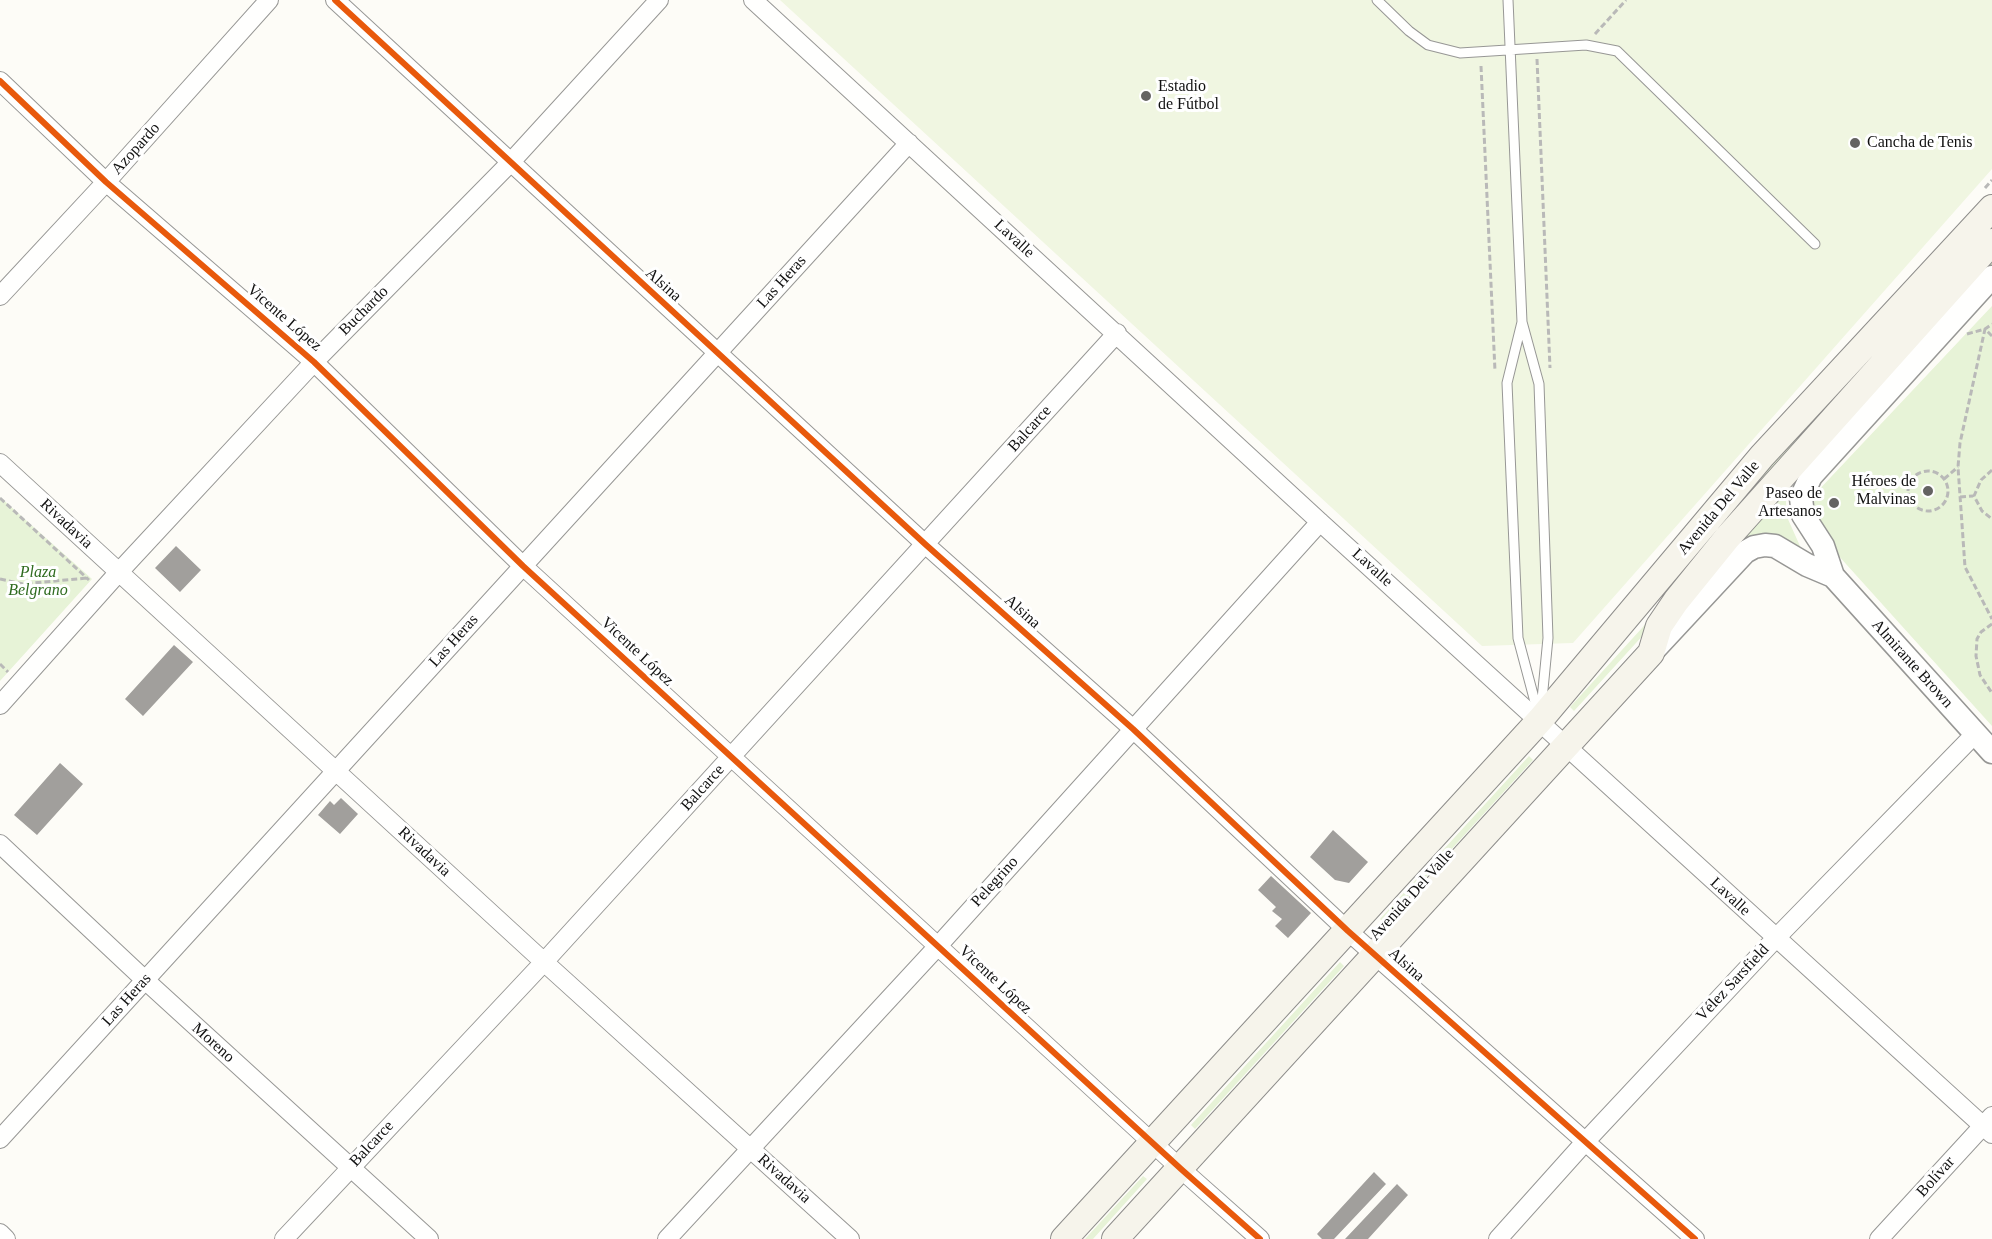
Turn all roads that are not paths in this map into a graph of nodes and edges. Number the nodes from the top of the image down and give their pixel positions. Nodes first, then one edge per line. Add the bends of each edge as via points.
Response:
1 (269, 0) edge
2 (335, 0) edge
3 (659, 0) edge
4 (753, 0) edge
5 (1377, 0) edge
6 (1508, 0) edge
7 (1509, 49) junction
8 (0, 81) edge
9 (909, 142) junction
10 (510, 163) junction
11 (106, 182) junction
12 (1992, 208) edge
13 (1992, 242) edge
14 (1815, 244) dead end
15 (1992, 277) edge
16 (0, 296) edge
17 (1522, 322) junction
18 (1117, 333) junction
19 (717, 353) junction
20 (314, 362) junction
21 (0, 463) edge
22 (1320, 522) junction
23 (925, 544) junction
24 (523, 566) junction
25 (118, 573) junction
26 (1833, 576) junction
27 (1651, 653) junction
28 (0, 705) edge
29 (1540, 720) junction
30 (1133, 729) junction
31 (1975, 734) junction
32 (1567, 745) junction
33 (1992, 752) edge
34 (731, 757) junction
35 (336, 771) junction
36 (0, 844) edge
37 (1347, 931) junction
38 (1775, 939) junction
39 (938, 946) junction
40 (1375, 956) junction
41 (544, 962) junction
42 (145, 980) junction
43 (1989, 1125) edge
44 (0, 1139) edge
45 (1585, 1142) junction
46 (1153, 1144) junction
47 (750, 1148) junction
48 (350, 1168) junction
49 (1181, 1169) junction
50 (0, 1233) edge
51 (6, 1239) edge
52 (284, 1239) edge
53 (429, 1239) edge
54 (667, 1239) edge
55 (850, 1239) edge
56 (1064, 1239) edge
57 (1115, 1239) edge
58 (1260, 1239) edge
59 (1498, 1239) edge
60 (1695, 1239) edge
61 (1880, 1239) edge

1 - 11 street, Azopardo
2 - 10 street, Alsina
3 - 10 street, Buchardo
4 - 9 street, Lavalle
5 - 7 lane via 1428,45 1460,53
6 - 7 lane
7 - 14 lane via 1586,45 1617,51
7 - 17 lane
8 - 11 street, Vicente López
9 - 18 street, Lavalle
9 - 19 street, Las Heras
10 - 19 street, Alsina
10 - 20 street, Buchardo
11 - 16 street, Azopardo
11 - 20 street, Vicente López
12 - 29 main road, Avenida Del Valle via 1762,456
13 - 27 main road, Avenida Del Valle via 1727,538 1659,626
15 - 26 street via 1805,486 1803,515 1823,546
17 - 29 lane via 1540,391 1548,638
17 - 29 lane via 1507,383 1518,638
18 - 22 street, Lavalle
18 - 23 street, Balcarce
19 - 23 street, Alsina
19 - 24 street, Las Heras
20 - 24 street, Vicente López
20 - 25 street, Buchardo
21 - 25 street, Rivadavia
22 - 29 street, Lavalle
22 - 30 street, Pelegrino
23 - 30 street, Alsina
23 - 34 street, Balcarce
24 - 34 street, Vicente López
24 - 35 street, Las Heras
25 - 28 street, Buchardo
25 - 35 street, Rivadavia
26 - 27 street via 1775,546 1754,547
26 - 31 street, Almirante Brown
27 - 32 main road, Avenida Del Valle
29 - 32 street, Lavalle
29 - 37 main road, Avenida Del Valle
30 - 37 street, Alsina
30 - 39 street, Pelegrino
31 - 33 street, Almirante Brown
31 - 38 street, Vélez Sarsfield
32 - 38 street, Lavalle
32 - 40 main road, Avenida Del Valle
34 - 39 street, Vicente López
34 - 41 street, Balcarce
35 - 41 street, Rivadavia
35 - 42 street, Las Heras
36 - 42 street, Moreno
37 - 40 street, Alsina
37 - 46 main road, Avenida Del Valle
38 - 43 street, Lavalle
38 - 45 street, Vélez Sarsfield
39 - 46 street, Vicente López
39 - 47 street, Pelegrino
40 - 45 street, Alsina
40 - 49 main road, Avenida Del Valle
41 - 47 street, Rivadavia
41 - 48 street, Balcarce
42 - 44 street, Las Heras
42 - 48 street, Moreno
43 - 61 street, Bolívar
45 - 59 street, Vélez Sarsfield
45 - 60 street, Alsina
46 - 49 street, Vicente López
46 - 56 main road, Avenida Del Valle
47 - 54 street, Pelegrino
47 - 55 street, Rivadavia
48 - 52 street, Balcarce
48 - 53 street, Moreno
49 - 57 main road, Avenida Del Valle
49 - 58 street, Vicente López
50 - 51 street

